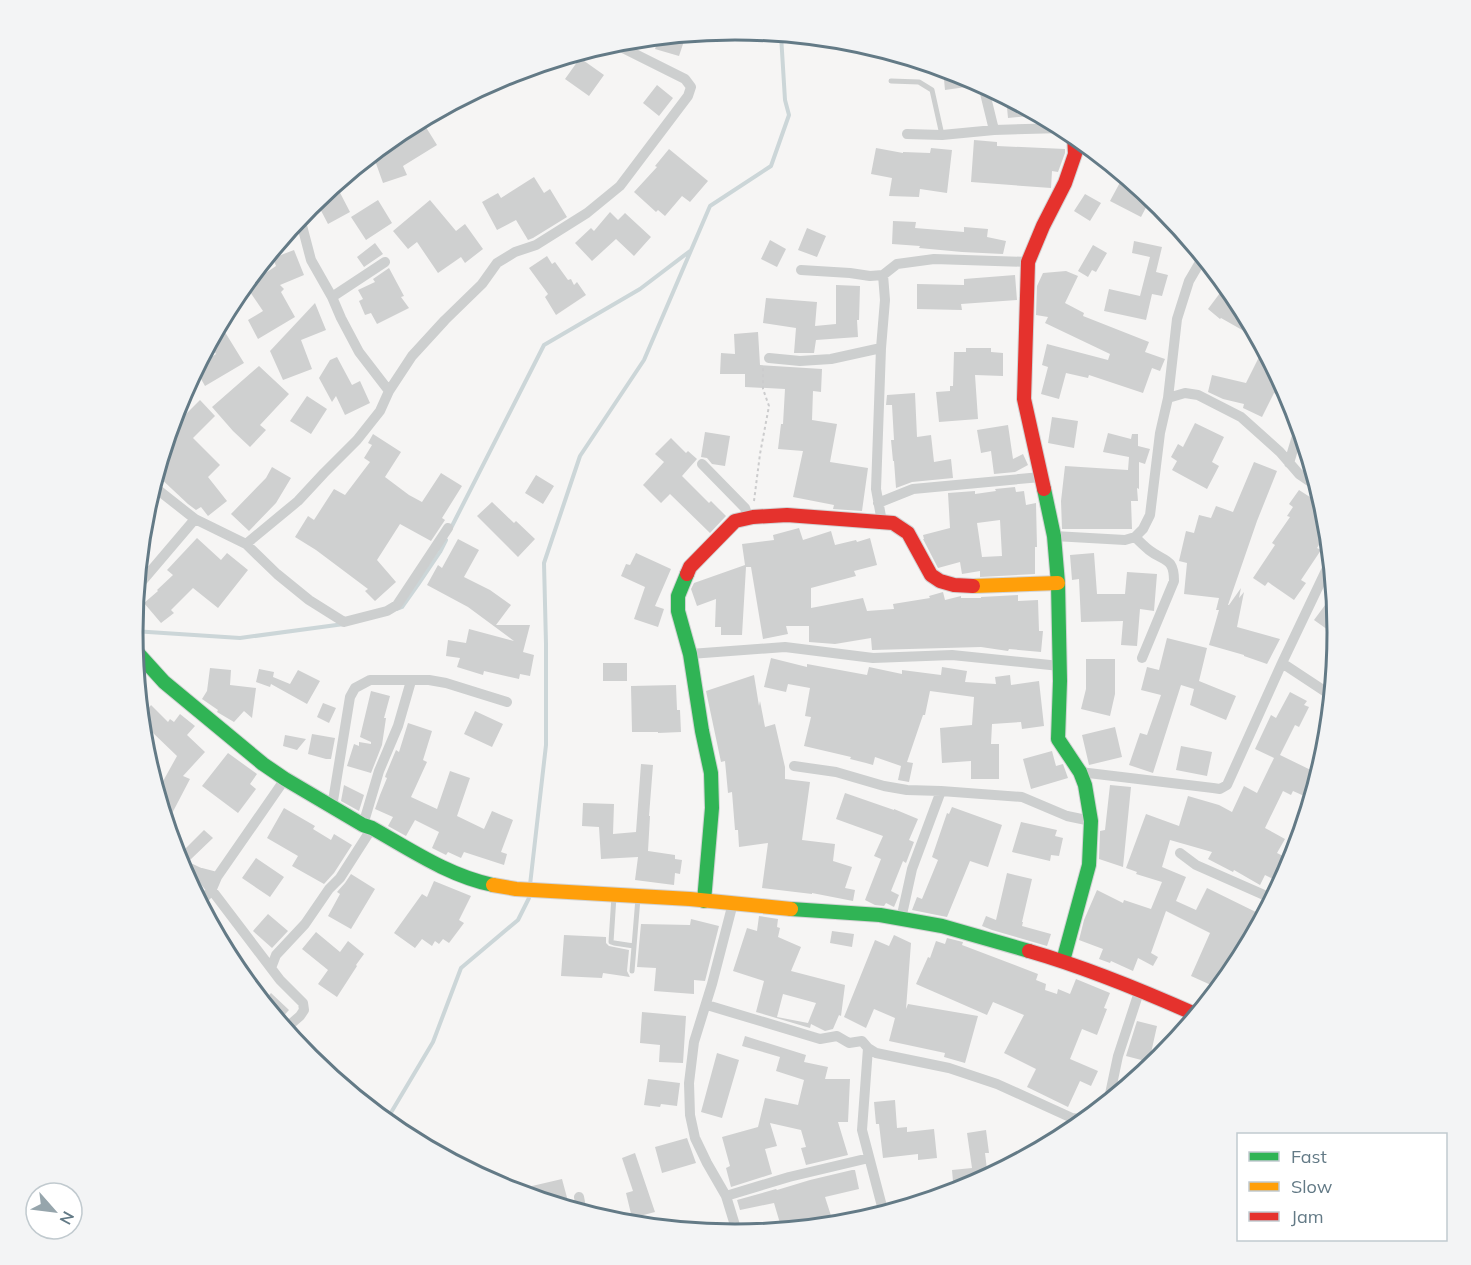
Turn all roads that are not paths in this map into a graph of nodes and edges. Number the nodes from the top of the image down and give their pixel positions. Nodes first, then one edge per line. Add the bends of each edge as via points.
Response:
1 (628, 51) edge
2 (891, 81) dead end
3 (986, 97) edge
4 (1046, 129) edge
5 (994, 130) junction
6 (908, 134) dead end
7 (942, 135) junction
8 (1075, 148) edge
9 (303, 229) edge
10 (385, 262) dead end
11 (1028, 262) junction
12 (1199, 264) edge
13 (801, 270) dead end
14 (883, 275) junction
15 (332, 297) junction
16 (881, 348) junction
17 (769, 358) road end
18 (389, 391) junction
19 (1168, 398) junction
20 (1296, 441) edge
21 (1289, 463) junction
22 (702, 464) dead end
23 (1041, 477) junction
24 (1307, 480) edge
25 (161, 492) edge
26 (878, 503) junction
27 (751, 518) junction
28 (195, 519) junction
29 (882, 522) junction
30 (448, 528) dead end
31 (1054, 536) junction
32 (1135, 537) junction
33 (246, 544) junction
34 (1324, 575) edge
35 (147, 576) edge
36 (1058, 584) junction
37 (690, 654) junction
38 (1142, 658) dead end
39 (145, 663) edge
40 (1282, 663) junction
41 (1060, 666) junction
42 (411, 681) junction
43 (1324, 691) edge
44 (507, 702) dead end
45 (794, 766) dead end
46 (1080, 772) junction
47 (285, 779) junction
48 (941, 791) junction
49 (332, 807) junction
50 (1091, 821) junction
51 (368, 827) junction
52 (1180, 853) dead end
53 (194, 870) edge
54 (198, 872) junction
55 (217, 877) junction
56 (211, 891) junction
57 (614, 895) junction
58 (206, 896) edge
59 (639, 896) junction
60 (1265, 896) edge
61 (704, 901) junction
62 (732, 903) junction
63 (901, 919) junction
64 (634, 946) junction
65 (259, 953) junction
66 (276, 955) junction
67 (1063, 961) junction
68 (271, 968) junction
69 (632, 971) dead end
70 (1140, 989) junction
71 (706, 1005) junction
72 (1190, 1012) edge
73 (291, 1024) edge
74 (868, 1048) junction
75 (1111, 1090) edge
76 (1073, 1118) edge
77 (869, 1158) junction
78 (726, 1196) junction
79 (579, 1197) dead end
80 (580, 1203) edge
81 (882, 1206) edge
82 (735, 1224) edge

1 - 18 street via 685,79 691,87 688,96 620,186 537,245 497,263 482,284 412,356
2 - 7 lane via 919,82 932,90
3 - 5 street
4 - 5 street
5 - 7 street
6 - 7 street
8 - 11 street via 1065,183
9 - 15 street via 311,260
10 - 15 street
11 - 14 street via 934,259 897,264
11 - 23 street via 1024,399
12 - 19 street via 1177,319
13 - 14 street
14 - 16 street
15 - 18 street via 359,352
16 - 17 street via 831,359
16 - 26 street
18 - 33 street via 380,411 357,440 298,501
19 - 21 street via 1198,394 1241,417
19 - 32 street via 1150,515
20 - 21 street
21 - 24 street
22 - 27 street
23 - 26 street via 913,489
23 - 31 street
25 - 28 street
26 - 29 street
27 - 29 street via 787,515
27 - 37 street via 735,521 690,567 678,596 678,611
28 - 33 street
28 - 35 street
29 - 36 street via 893,523 908,533 931,575 940,581 980,587
30 - 33 street via 397,605 344,622 309,600
31 - 32 street via 1125,540
31 - 36 street
32 - 38 street via 1174,569 1174,581
34 - 40 street
36 - 41 street
37 - 41 street via 785,647 873,658 952,655
37 - 61 street via 711,773
39 - 47 street
40 - 43 street
40 - 46 street via 1227,785 1220,789
41 - 46 street via 1058,739
42 - 44 street via 446,683
42 - 49 street via 370,680 355,688 350,697
42 - 51 street via 379,771
45 - 48 street via 907,790
46 - 50 street
47 - 49 street
47 - 55 street
48 - 50 street via 1022,797
48 - 63 street via 912,869
49 - 51 street
50 - 67 street via 1089,865
51 - 57 street via 426,859 480,882 516,889
51 - 66 street via 340,878
52 - 60 street via 1196,865
53 - 54 street
54 - 55 street
54 - 56 street
55 - 56 street
56 - 58 street
56 - 65 street
57 - 59 street
57 - 64 lane via 611,942
59 - 61 street
59 - 64 lane
61 - 62 street
62 - 63 street
62 - 71 street
63 - 67 street via 942,926
64 - 69 lane
65 - 66 street
65 - 68 street
66 - 68 street
67 - 70 street
68 - 73 street via 303,1003 304,1010
70 - 72 street
70 - 75 street
71 - 74 street via 820,1039 837,1036 849,1043 862,1041
71 - 78 street via 694,1042 690,1115 695,1138
74 - 76 street via 997,1084
74 - 77 street via 862,1130
77 - 78 street
77 - 81 street
78 - 82 street
79 - 80 street

